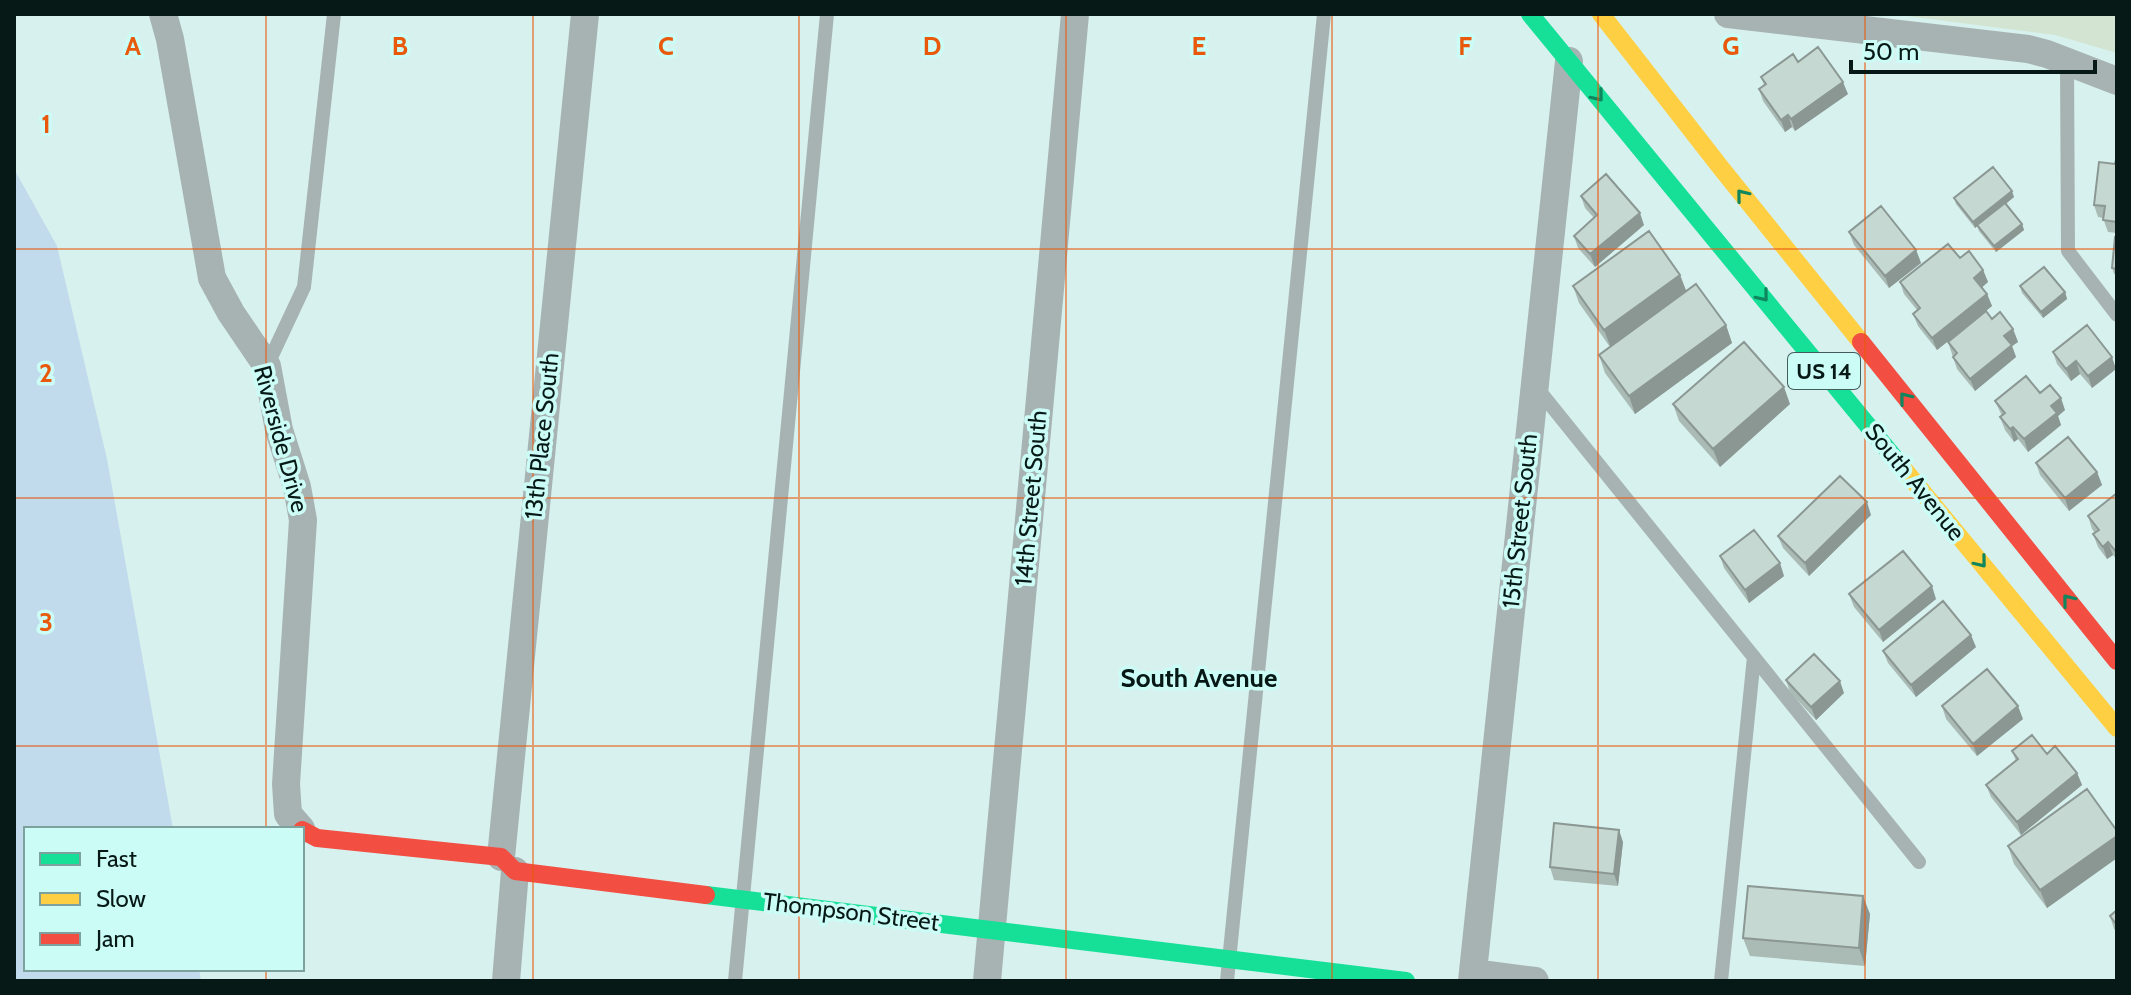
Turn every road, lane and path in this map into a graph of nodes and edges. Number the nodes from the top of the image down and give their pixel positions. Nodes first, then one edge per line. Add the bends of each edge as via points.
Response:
1 (163, 14) edge
2 (334, 14) edge
3 (585, 14) edge
4 (827, 14) edge
5 (1075, 14) edge
6 (1324, 14) edge
7 (1530, 14) edge
8 (1601, 14) edge
9 (1728, 14) edge
10 (1780, 17) edge
11 (1894, 24) edge
12 (1569, 61) junction
13 (2067, 62) junction
14 (2117, 81) edge
15 (2117, 315) edge
16 (267, 366) junction
17 (1534, 385) junction
18 (1754, 657) junction
19 (2117, 661) edge
20 (2117, 728) edge
21 (299, 827) edge
22 (304, 832) edge
23 (1919, 862) dead end
24 (508, 864) junction
25 (743, 899) junction
26 (993, 929) junction
27 (1229, 959) junction
28 (1472, 977) edge
29 (506, 981) edge
30 (735, 981) edge
31 (987, 981) edge
32 (1227, 981) edge
33 (1406, 981) edge
34 (1535, 981) edge
35 (1721, 981) edge

1 - 16 street, Riverside Drive via 212,278
2 - 16 lane via 304,287
3 - 24 street, 13th Place South
4 - 25 lane
5 - 26 street, 14th Street South
6 - 27 lane
7 - 12 main road, South Avenue / US 14
19 -> 8 main road, South Avenue / US 14
9 - 10 street
10 - 11 street
11 - 13 street via 2028,49
12 - 17 street, 15th Street South
12 -> 20 main road, South Avenue / US 14
13 - 14 street
13 - 15 lane via 2068,251
16 - 21 street, Riverside Drive via 303,520 286,784 288,814
17 - 18 lane
17 - 28 street, 15th Street South
18 - 23 lane
18 - 35 lane
22 - 24 main road, Thompson Street via 317,838
24 - 25 main road, Thompson Street
24 - 29 street, 13th Place South
25 - 26 main road, Thompson Street
25 - 30 lane
26 - 27 main road, Thompson Street
26 - 31 street, 14th Street South
27 - 32 lane
27 - 33 main road, Thompson Street
28 - 34 street

